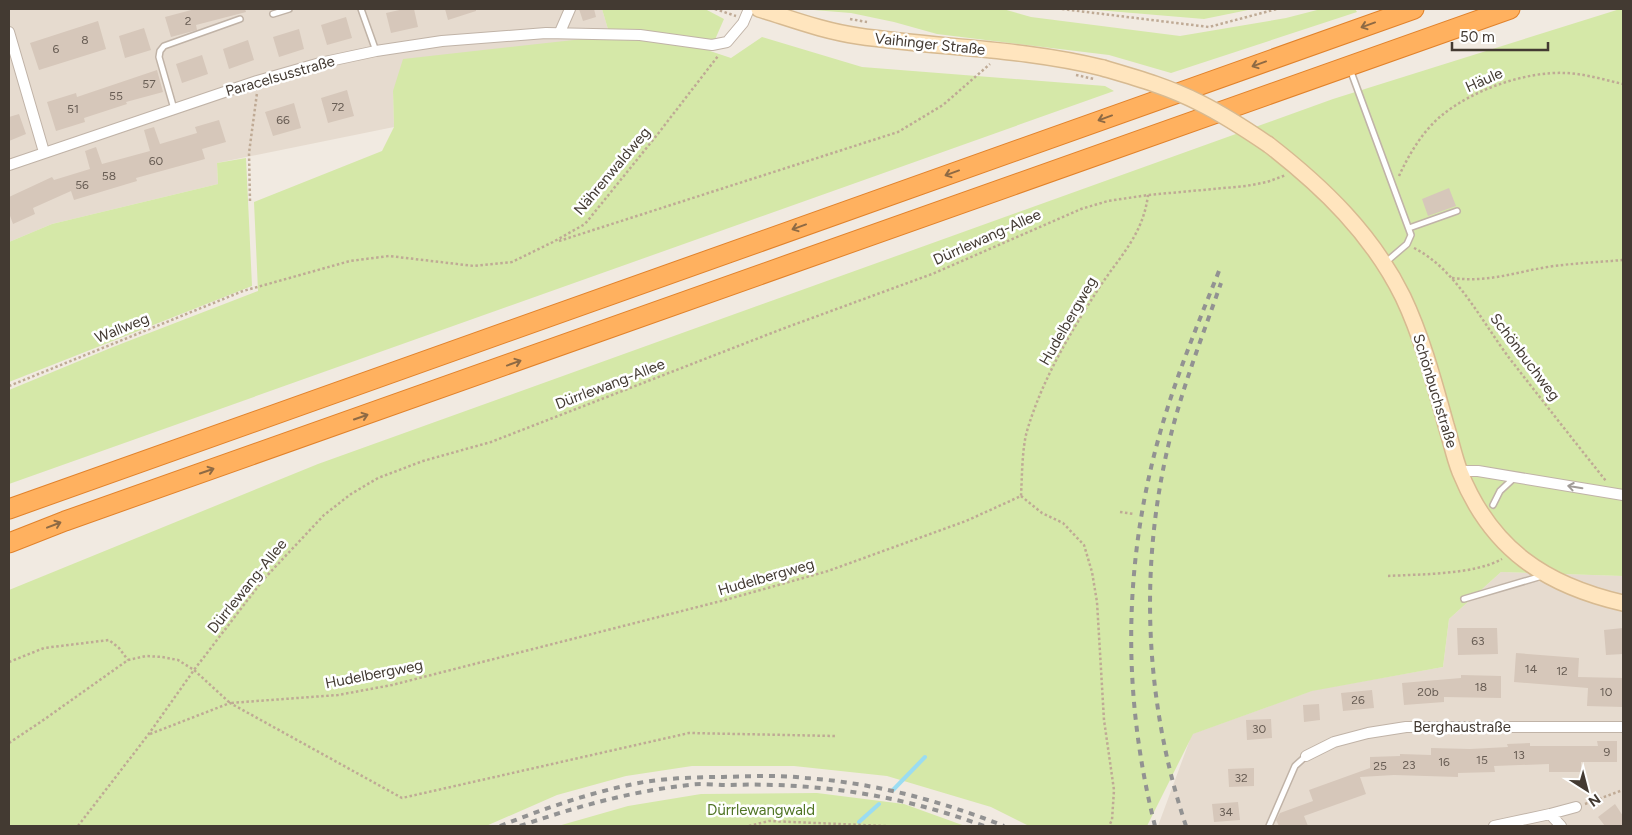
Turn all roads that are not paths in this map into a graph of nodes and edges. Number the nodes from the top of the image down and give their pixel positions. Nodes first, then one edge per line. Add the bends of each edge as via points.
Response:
1 (289, 9) edge
2 (361, 9) edge
3 (570, 9) edge
4 (759, 9) edge
5 (1414, 9) edge
6 (1510, 9) edge
7 (273, 14) dead end
8 (240, 19) dead end
9 (9, 32) edge
10 (560, 32) junction
11 (376, 51) junction
12 (1349, 66) junction
13 (174, 109) junction
14 (1269, 145) joint
15 (44, 152) junction
16 (9, 165) edge
17 (1457, 211) dead end
18 (1409, 228) junction
19 (1384, 263) junction
20 (1460, 471) junction
21 (1514, 478) junction
22 (1620, 495) edge
23 (1493, 505) dead end
24 (9, 509) edge
25 (9, 543) edge
26 (1545, 575) junction
27 (1464, 599) dead end
28 (1623, 603) edge
29 (1623, 727) edge
30 (1306, 756) joint
31 (1576, 806) road end
32 (1550, 814) junction
33 (1269, 826) edge
34 (1494, 826) edge
35 (1560, 826) edge

1 - 7 lane
2 - 11 lane
3 - 10 street
4 - 10 street, Paracelsusstraße via 744,19 727,42 712,45 640,35
4 - 14 main road, Vaihinger Straße, bridge via 796,22 857,36 1034,55 1065,60 1102,74 1146,80 1178,92 1232,120
5 -> 24 highway
6 - 12 highway
8 - 13 lane via 164,46 160,51
9 - 15 street
10 - 11 street, Paracelsusstraße via 500,35
11 - 13 street, Paracelsusstraße via 257,81
12 - 18 lane
25 -> 12 highway
13 - 15 street, Paracelsusstraße
14 - 19 main road, Schönbuchstraße via 1338,204
15 - 16 street, Paracelsusstraße
17 - 18 lane
18 - 19 lane via 1406,244
19 - 20 main road, Schönbuchstraße via 1418,332
20 - 21 street
20 - 26 main road, Schönbuchstraße via 1500,538 1513,552
22 -> 21 street
21 - 23 lane via 1500,491
26 - 27 lane
26 - 28 main road, Schönbuchstraße via 1575,589
29 - 30 street, Berghaustraße via 1406,727 1368,732 1334,742
30 - 33 lane via 1295,766
31 - 32 street
32 - 34 street
32 - 35 street

